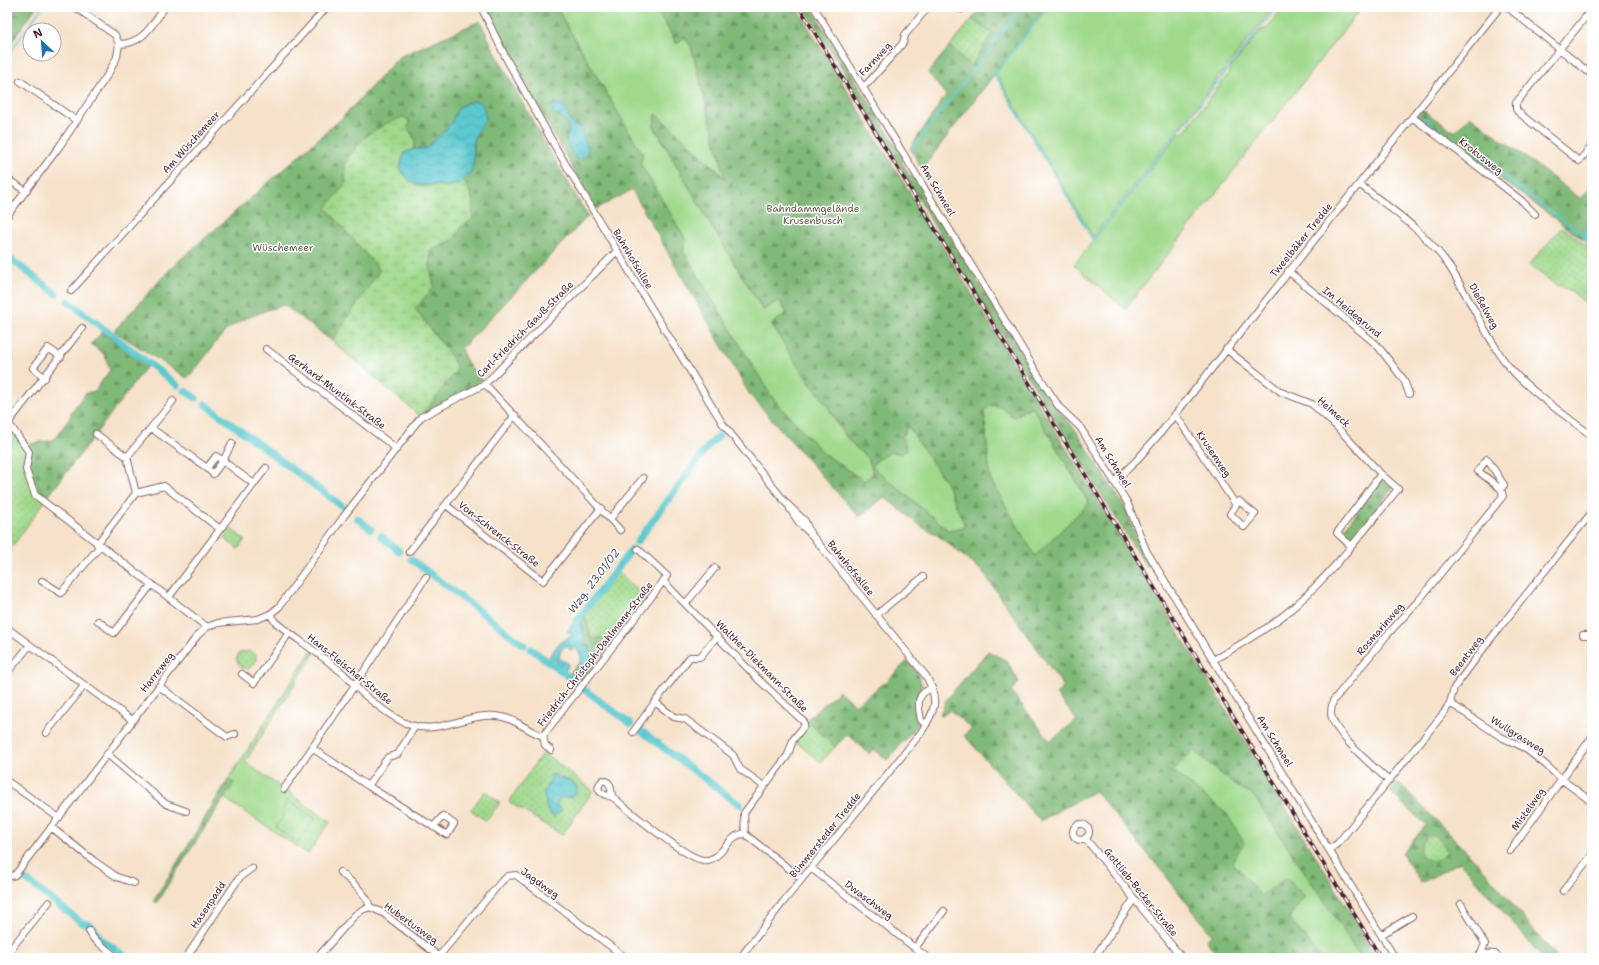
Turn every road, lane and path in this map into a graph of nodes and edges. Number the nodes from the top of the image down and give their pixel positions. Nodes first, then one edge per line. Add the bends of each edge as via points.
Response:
1 (75, 7) edge
2 (165, 7) edge
3 (327, 7) edge
4 (481, 7) edge
5 (814, 7) edge
6 (928, 7) edge
7 (1500, 7) edge
8 (1507, 7) edge
9 (1592, 9) edge
10 (119, 44) junction
11 (1559, 49) junction
12 (1592, 75) edge
13 (20, 81) dead end
14 (863, 86) junction
15 (1412, 117) junction
16 (76, 121) junction
17 (1592, 146) edge
18 (7, 178) edge
19 (1359, 184) junction
20 (26, 191) junction
21 (1535, 214) dead end
22 (7, 216) edge
23 (617, 251) junction
24 (1288, 271) junction
25 (71, 291) dead end
26 (82, 328) dead end
27 (266, 349) dead end
28 (1226, 349) junction
29 (61, 357) junction
30 (45, 378) junction
31 (485, 384) junction
32 (1410, 394) dead end
33 (173, 401) dead end
34 (1175, 414) junction
35 (515, 415) junction
36 (8, 421) edge
37 (151, 428) junction
38 (96, 434) dead end
39 (1592, 436) edge
40 (232, 443) dead end
41 (397, 449) junction
42 (127, 457) junction
43 (223, 461) junction
44 (266, 468) dead end
45 (1381, 474) junction
46 (643, 478) dead end
47 (1114, 482) junction
48 (254, 484) junction
49 (1501, 489) junction
50 (136, 493) junction
51 (446, 505) junction
52 (1236, 506) dead end
53 (601, 508) junction
54 (1592, 512) edge
55 (610, 519) junction
56 (220, 529) junction
57 (620, 530) dead end
58 (98, 545) junction
59 (1351, 546) junction
60 (638, 549) dead end
61 (409, 552) dead end
62 (715, 568) dead end
63 (426, 577) dead end
64 (923, 577) dead end
65 (42, 581) dead end
66 (664, 581) junction
67 (152, 584) junction
68 (169, 597) junction
69 (686, 604) junction
70 (270, 614) junction
71 (876, 615) junction
72 (98, 621) dead end
73 (207, 627) junction
74 (7, 628) edge
75 (289, 633) junction
76 (1583, 635) dead end
77 (1592, 635) edge
78 (717, 636) junction
79 (30, 645) junction
80 (1213, 660) junction
81 (7, 673) edge
82 (242, 674) dead end
83 (355, 685) junction
84 (84, 686) junction
85 (159, 686) junction
86 (933, 691) junction
87 (655, 702) junction
88 (1450, 703) junction
89 (132, 720) junction
90 (926, 725) junction
91 (415, 726) junction
92 (633, 732) dead end
93 (46, 733) dead end
94 (235, 734) dead end
95 (543, 736) junction
96 (1592, 737) edge
97 (312, 748) junction
98 (551, 750) dead end
99 (107, 754) junction
100 (1388, 780) junction
101 (1561, 780) junction
102 (7, 781) edge
103 (368, 786) junction
104 (764, 786) junction
105 (284, 789) dead end
106 (612, 797) dead end
107 (1592, 802) edge
108 (186, 811) dead end
109 (58, 818) junction
110 (51, 827) junction
111 (433, 827) dead end
112 (745, 834) junction
113 (1085, 838) dead end
114 (1329, 850) junction
115 (1510, 851) dead end
116 (1592, 855) edge
117 (252, 868) dead end
118 (811, 868) junction
119 (340, 872) dead end
120 (7, 877) edge
121 (802, 879) junction
122 (134, 883) dead end
123 (1563, 891) dead end
124 (1134, 899) junction
125 (50, 902) dead end
126 (1461, 904) dead end
127 (370, 907) junction
128 (944, 911) dead end
129 (1412, 916) dead end
130 (88, 931) dead end
131 (1381, 935) junction
132 (915, 948) junction
133 (7, 951) edge
134 (1479, 956) edge
135 (440, 957) edge
136 (117, 958) edge
137 (186, 958) edge
138 (317, 958) edge
139 (626, 958) edge
140 (740, 958) edge
141 (928, 958) edge
142 (1094, 958) edge
143 (1182, 958) edge
144 (1395, 958) edge
145 (1499, 958) edge

1 - 10 street via 113,33
2 - 10 street via 146,33 137,40
3 - 25 street, Am Wüschemeer
4 - 23 street, Bahnhofsallee via 532,107
5 - 14 street, Am Schmeel
6 - 14 street, Farnweg via 905,35 903,43
7 - 15 street, Tweelbäker Tredde
8 - 11 street
9 - 11 street
10 - 16 street via 116,61
11 - 12 street
11 - 17 street via 1516,103 1516,109 1579,161
13 - 16 street
14 - 47 street, Am Schmeel via 1037,373 1059,407 1080,428
15 - 19 street, Tweelbäker Tredde
15 - 21 street, Krokusweg via 1460,152
16 - 20 street
18 - 20 street
19 - 24 street, Tweelbäker Tredde
19 - 39 street, Dießelweg via 1416,229 1436,249 1466,293 1509,367 1526,384
20 - 22 street
23 - 31 street, Carl-Friedrich-Gauß-Straße
23 - 71 street, Bahnhofsallee via 723,424 789,507 805,521 810,533
24 - 28 street, Tweelbäker Tredde
24 - 32 street, Im Heidegrund via 1377,345 1404,380
26 - 29 street
27 - 41 street, Gerhard-Muntink-Straße
28 - 34 street, Tweelbäker Tredde
28 - 45 street, Heimeck via 1281,392 1312,404
29 - 30 street
29 - 30 street via 48,348 33,368
30 - 36 street
31 - 35 street
31 - 41 street, Carl-Friedrich-Gauß-Straße via 421,417
33 - 37 street
34 - 47 street, Tweelbäker Tredde via 1135,462
34 - 52 street, Krusenweg
35 - 51 street, Von-Schrenck-Straße
35 - 53 street
36 - 58 street via 29,452 26,470 35,495
37 - 42 street
37 - 43 street via 207,468 216,456
38 - 42 street
40 - 43 street
41 - 70 street, Carl-Friedrich-Gauß-Straße via 344,516 278,607
42 - 50 street
43 - 48 street
44 - 48 street
45 - 59 street via 1337,533
45 - 59 street, Heimeck via 1398,489
46 - 55 street
47 - 80 street, Am Schmeel via 1127,502 1146,550
48 - 56 street
49 - 49 street via 1504,485 1487,459 1478,471
49 - 100 street, Rosmarinweg via 1502,496 1419,600 1333,701 1331,714 1336,727
50 - 56 street via 164,486
50 - 58 street
51 - 53 street, Von-Schrenck-Straße via 543,581
51 - 61 street, Von-Schrenck-Straße
53 - 55 street
54 - 88 street, Beentweg via 1454,688
55 - 57 street
56 - 68 street
58 - 65 street via 62,593
58 - 67 street
59 - 80 street, Heimeck via 1297,605
60 - 66 street, Friedrich-Christoph-Dahlmann-Straße via 667,576
62 - 69 street
63 - 83 street
64 - 71 street
66 - 69 street, Walther-Diekmann-Straße
66 - 95 street, Friedrich-Christoph-Dahlmann-Straße
67 - 68 street
67 - 72 street via 114,633
68 - 73 street
69 - 78 street, Walther-Diekmann-Straße
70 - 73 street via 258,619 218,623
70 - 75 street, Hans-Fleischer-Straße via 275,622
71 - 86 street, Bahnhofsallee via 926,676
73 - 85 street, Harreweg
74 - 79 street
75 - 82 street via 254,683
75 - 83 street, Hans-Fleischer-Straße
76 - 77 street
78 - 87 street via 700,657 690,657
78 - 104 street, Walther-Diekmann-Straße via 804,722 804,726 793,740 788,755
79 - 81 street
79 - 84 street
80 - 114 street, Am Schmeel
83 - 91 street, Hans-Fleischer-Straße via 389,713
83 - 97 street
84 - 89 street
84 - 93 street
85 - 89 street, Harreweg
85 - 94 street via 227,737
86 - 90 street, Bümmersteder Tredde via 935,703
86 - 90 street via 925,690 921,694 918,706 921,720
87 - 92 street
87 - 104 street via 674,718 685,720 733,754 740,769
88 - 100 street, Beentweg
88 - 101 street, Wullgrasweg via 1527,750
89 - 99 street, Harreweg
90 - 118 street, Bümmersteder Tredde
91 - 95 street, Hans-Fleischer-Straße via 435,726 497,716
91 - 103 street via 398,754 388,757
95 - 98 street via 545,745
96 - 101 street, Mistelweg
97 - 103 street
97 - 105 street
99 - 108 street via 166,804
99 - 109 street, Harreweg
100 - 114 street, Beentweg via 1338,843
101 - 107 street, Wullgrasweg
101 - 115 street, Mistelweg
102 - 109 street
103 - 111 street
104 - 112 street, Walther-Diekmann-Straße via 744,813
106 - 112 street via 678,848 699,859 710,860 736,836
109 - 110 street, Harreweg
110 - 120 street, Harreweg via 15,875
110 - 122 street via 117,877
112 - 121 street
113 - 124 street, Gottlieb-Becker-Straße
114 - 131 street, Am Schmeel
116 - 123 street
117 - 137 street, Hasenpadd via 240,877
118 - 121 street, Bümmersteder Tredde
118 - 132 street, Dwaschweg
119 - 127 street via 360,890
121 - 140 street, Bümmersteder Tredde
124 - 142 street
124 - 143 street, Gottlieb-Becker-Straße
125 - 133 street
126 - 134 street via 1485,944
127 - 135 street, Hubertusweg via 383,913
127 - 138 street, Hubertusweg via 355,915
128 - 132 street
129 - 131 street
130 - 136 street
131 - 144 street, Am Schmeel
132 - 141 street, Dwaschweg
134 - 145 street via 1495,954
135 - 139 street, Jagdweg via 501,882 508,876 516,875

